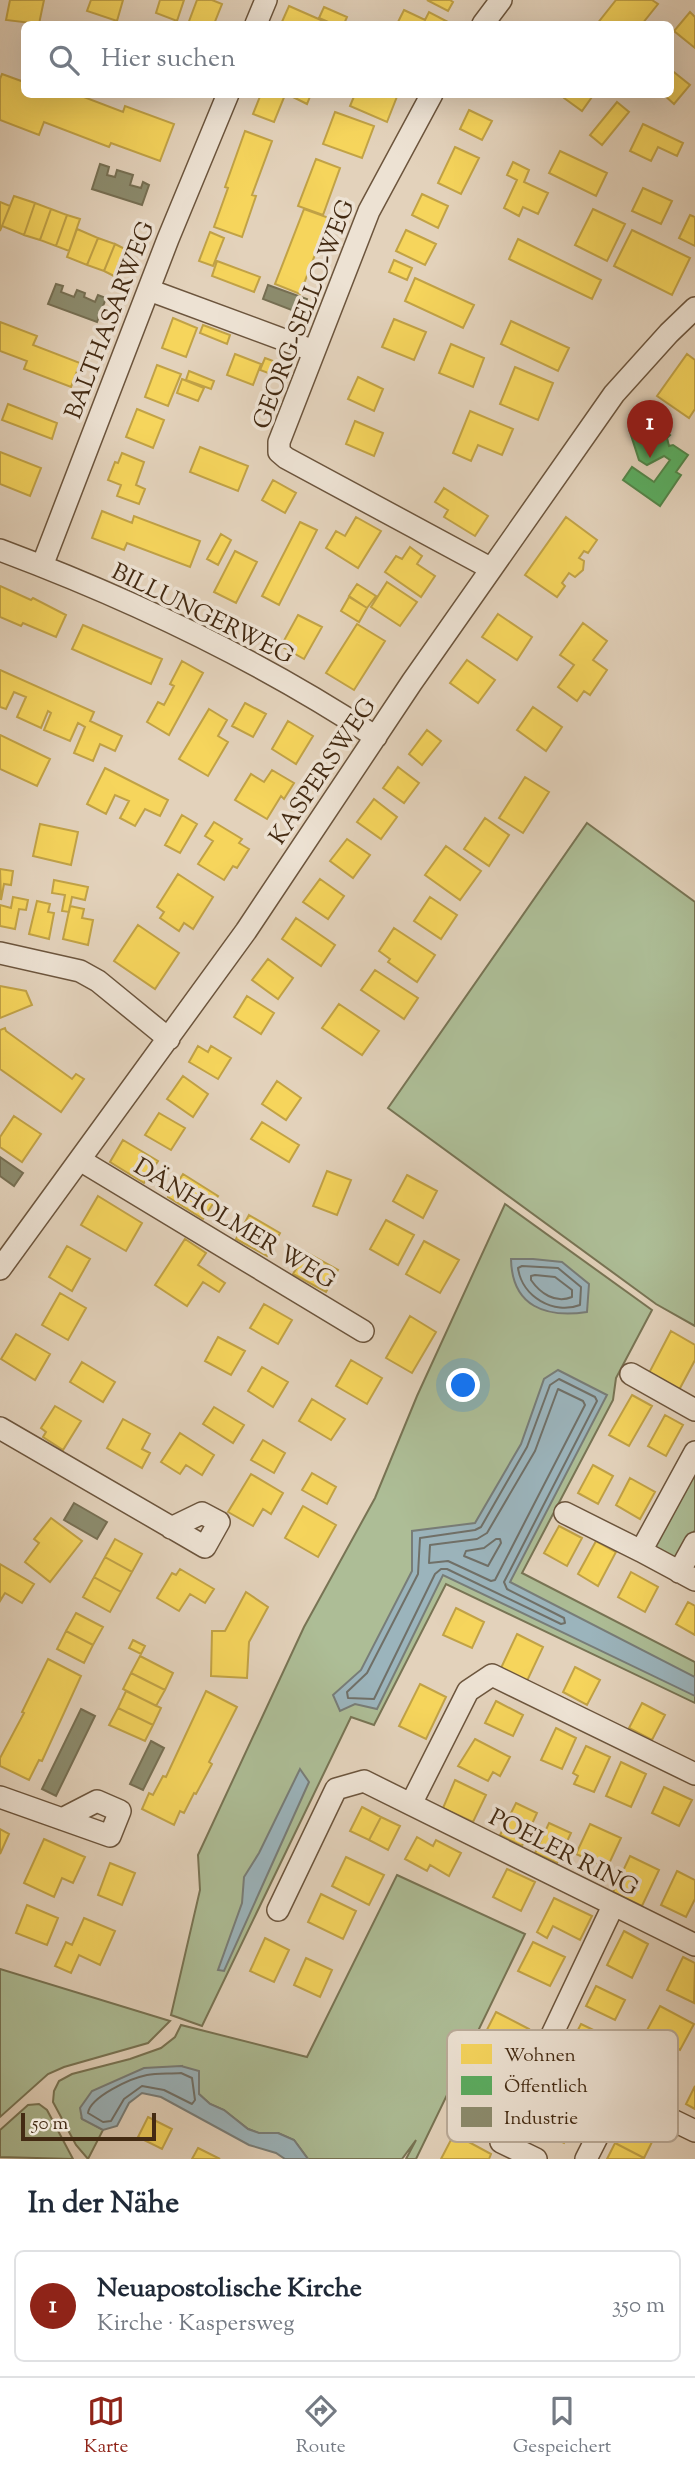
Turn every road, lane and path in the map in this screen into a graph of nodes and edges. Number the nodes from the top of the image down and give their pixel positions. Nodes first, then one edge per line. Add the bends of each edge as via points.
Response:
1 (266, 0) edge
2 (501, 0) edge
3 (257, 21) edge
4 (485, 21) edge
5 (226, 98) edge
6 (430, 98) edge
7 (149, 290) junction
8 (695, 308) edge
9 (314, 351) junction
10 (0, 550) edge
11 (43, 566) junction
12 (491, 568) junction
13 (376, 737) junction
14 (0, 953) edge
15 (169, 1039) junction
16 (80, 1160) junction
17 (0, 1269) edge
18 (363, 1331) dead end
19 (631, 1374) dead end
20 (695, 1410) edge
21 (0, 1428) edge
22 (695, 1452) edge
23 (565, 1513) dead end
24 (171, 1528) dead end
25 (695, 1543) edge
26 (641, 1551) junction
27 (687, 1576) edge
28 (695, 1774) edge
29 (0, 1797) edge
30 (411, 1804) junction
31 (62, 1819) dead end
32 (613, 1906) junction
33 (278, 1910) dead end
34 (695, 1945) edge
35 (554, 2030) edge
36 (678, 2123) edge
37 (695, 2131) edge
38 (500, 2142) edge
39 (595, 2142) edge
40 (536, 2159) edge
41 (586, 2159) edge

1 - 3 street
2 - 4 street
5 - 7 street, BALTHASARWEG
6 - 9 street, GEORG-SELLO-WEG via 369,211
7 - 9 street
7 - 11 street, BALTHASARWEG
8 - 12 street, KASPERSWEG via 614,394
9 - 12 street, GEORG-SELLO-WEG via 279,452
10 - 11 street, BILLUNGERWEG
11 - 13 street, BILLUNGERWEG via 253,664
12 - 13 street, KASPERSWEG
13 - 15 street, KASPERSWEG
14 - 15 street via 80,971
15 - 16 street, KASPERSWEG
16 - 17 street, KASPERSWEG
16 - 18 street, DÄNHOLMER WEG
19 - 20 street
21 - 24 street
22 - 26 street
23 - 26 street
25 - 27 street
26 - 27 street
28 - 30 street via 492,1675 468,1691
29 - 31 street
30 - 32 street, POELER RING
30 - 33 street, POELER RING via 364,1781 336,1790
32 - 34 street, POELER RING
32 - 35 street
36 - 37 street
38 - 40 street
39 - 41 street

